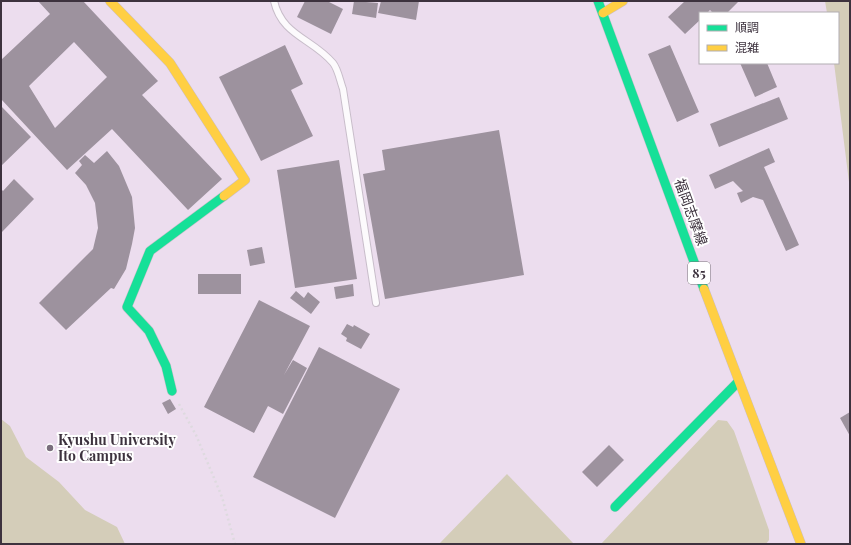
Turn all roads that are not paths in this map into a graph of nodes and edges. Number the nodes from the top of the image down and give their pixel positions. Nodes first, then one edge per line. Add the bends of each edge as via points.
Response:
1 (110, 1) edge
2 (274, 1) edge
3 (598, 1) edge
4 (623, 1) edge
5 (603, 13) junction
6 (376, 303) dead end
7 (738, 382) junction
8 (172, 391) road end
9 (615, 507) dead end
10 (801, 544) edge

1 - 8 street via 170,63 245,180 150,251 127,307 149,331 166,366
2 - 6 lane via 277,14 293,34 319,50 334,64 343,89
3 - 5 street, 福岡志摩線 / 85
4 - 5 street
5 - 7 street, 福岡志摩線 / 85
7 - 9 street
7 - 10 street, 福岡志摩線 / 85

